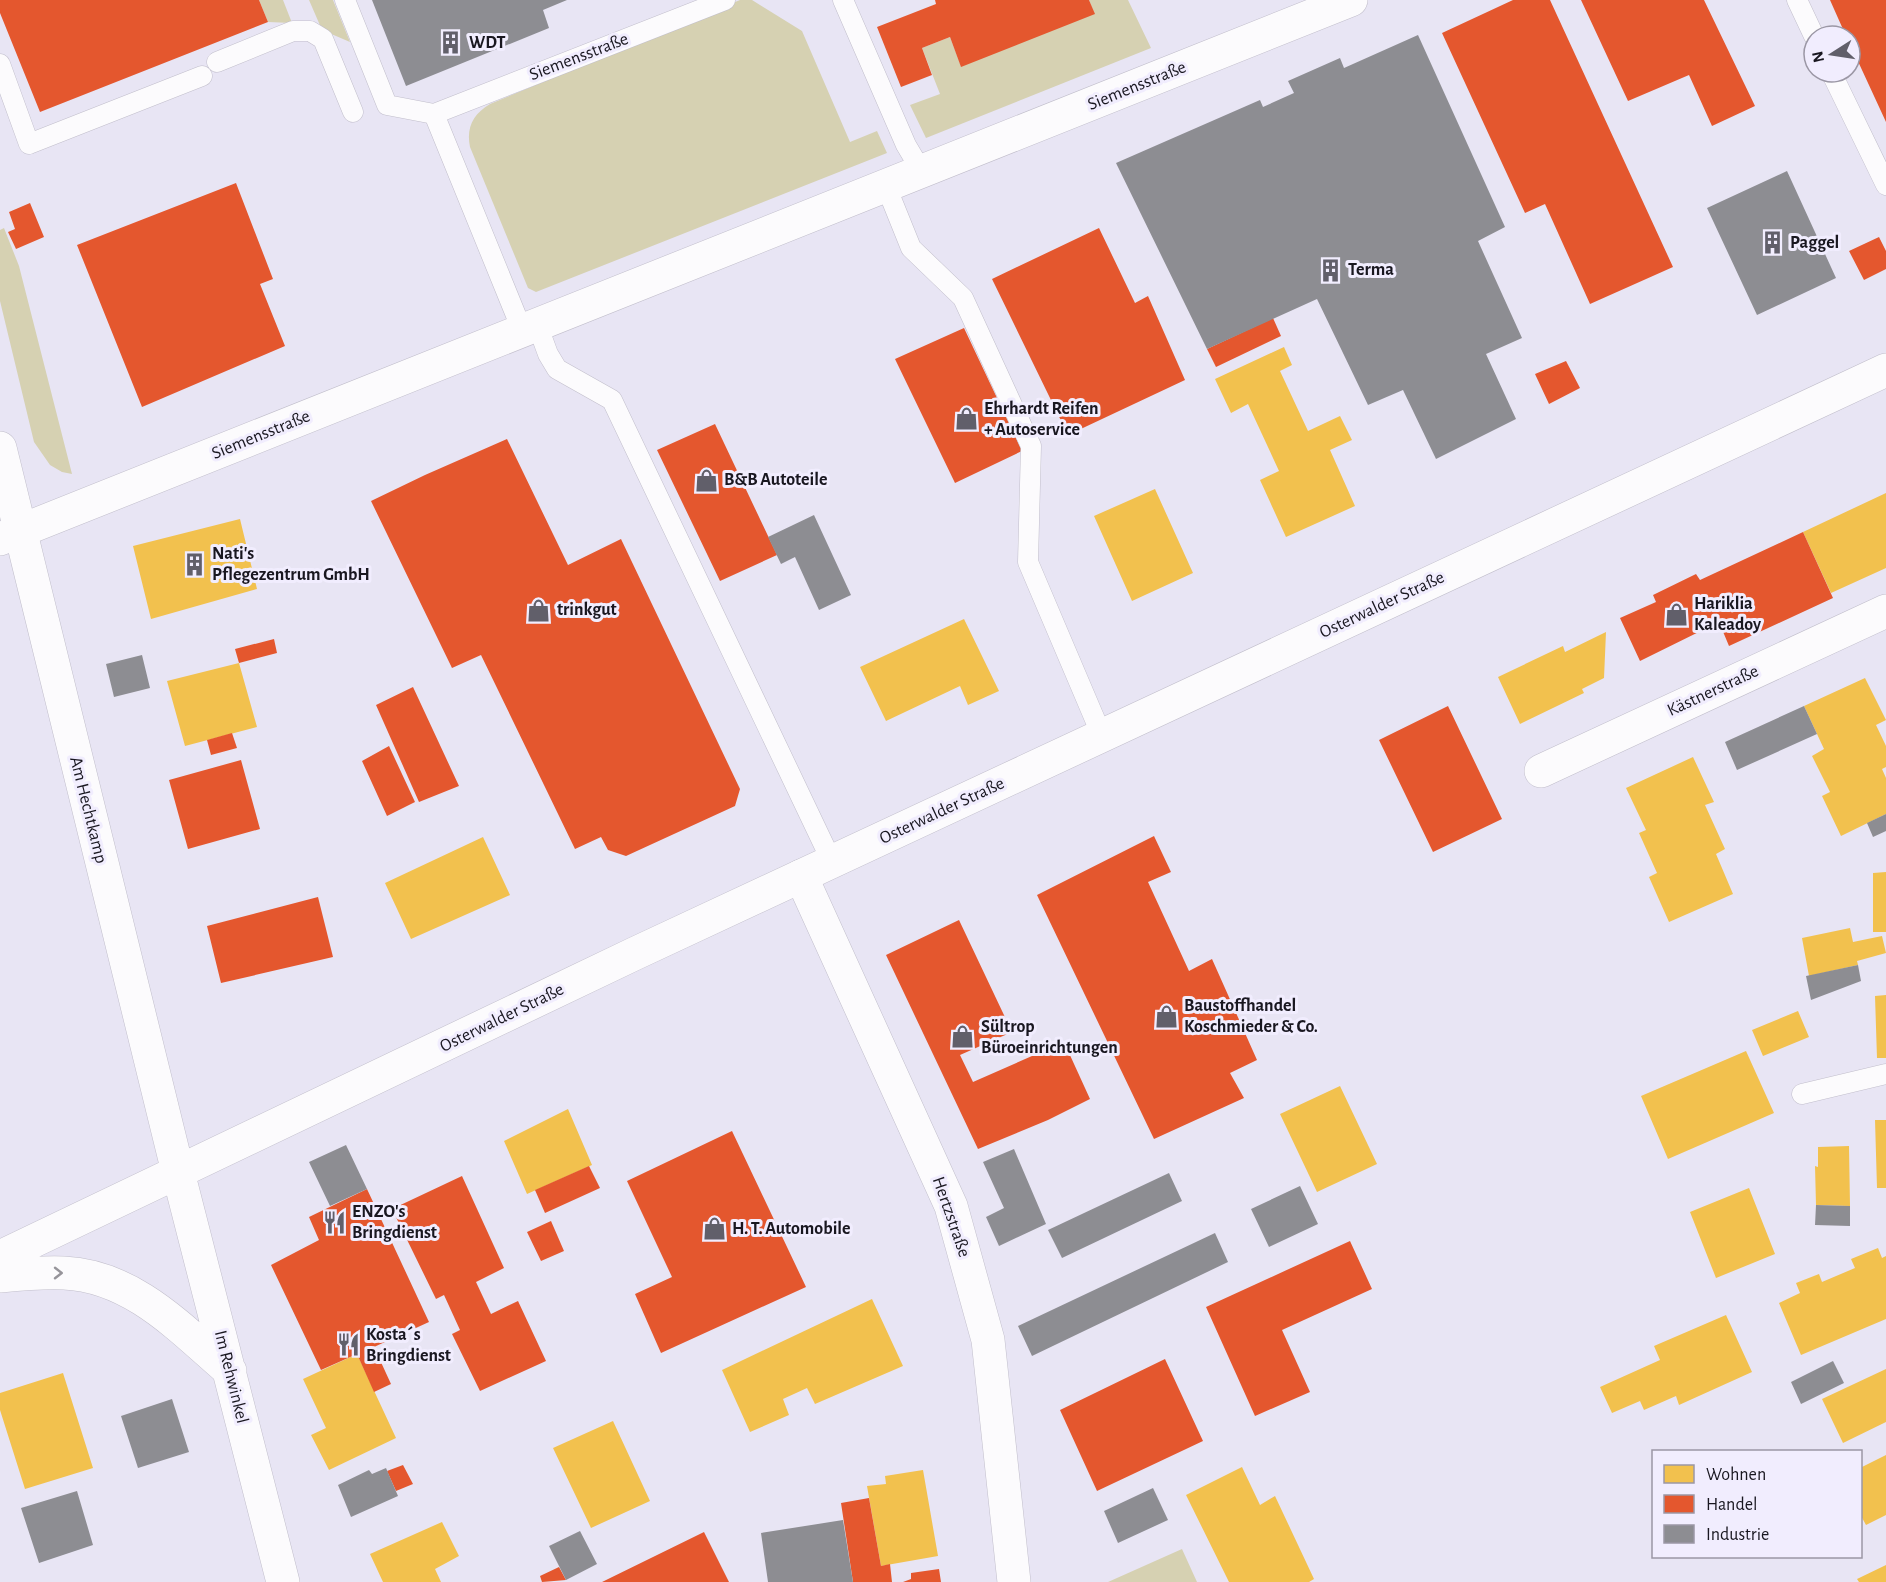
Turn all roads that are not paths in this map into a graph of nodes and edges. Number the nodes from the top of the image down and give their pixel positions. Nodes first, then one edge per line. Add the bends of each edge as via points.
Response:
1 (345, 0) edge
2 (725, 0) edge
3 (843, 0) edge
4 (1352, 0) edge
5 (1797, 0) edge
6 (1808, 24) edge
7 (217, 62) dead end
8 (0, 64) edge
9 (202, 76) dead end
10 (1837, 84) edge
11 (353, 112) dead end
12 (434, 114) junction
13 (914, 159) junction
14 (1886, 185) edge
15 (886, 186) junction
16 (530, 327) junction
17 (1886, 370) edge
18 (0, 448) edge
19 (10, 535) edge
20 (1886, 611) edge
21 (1102, 736) junction
22 (1541, 771) dead end
23 (832, 862) junction
24 (801, 876) junction
25 (1886, 1074) edge
26 (1802, 1094) dead end
27 (178, 1172) junction
28 (0, 1257) edge
29 (0, 1276) edge
30 (230, 1371) junction
31 (283, 1582) edge
32 (1014, 1582) edge

1 - 12 lane via 387,105
2 - 12 lane, Siemensstraße
3 - 13 lane
4 - 13 street, Siemensstraße
5 - 6 lane
7 - 11 lane via 293,31 310,31 323,39
8 - 9 lane via 29,144
10 - 14 lane
12 - 16 lane
13 - 15 street, Siemensstraße
15 - 16 street, Siemensstraße
15 - 21 lane via 911,248 963,298 1031,446 1028,562
16 - 19 street, Siemensstraße
16 - 23 lane via 557,369 612,400
17 - 21 street, Osterwalder Straße
18 - 19 street, Am Hechtkamp
19 - 27 street, Am Hechtkamp via 71,741
20 - 22 street, Kästnerstraße
21 - 23 street, Osterwalder Straße
23 - 24 street, Osterwalder Straße
24 - 27 street, Osterwalder Straße
24 - 32 street, Hertzstraße via 951,1206 988,1340
25 - 26 lane
27 - 28 street, Osterwalder Straße
27 - 30 street, Im Rehwinkel
29 -> 30 street via 65,1273 124,1287 156,1308
30 - 31 street, Im Rehwinkel

